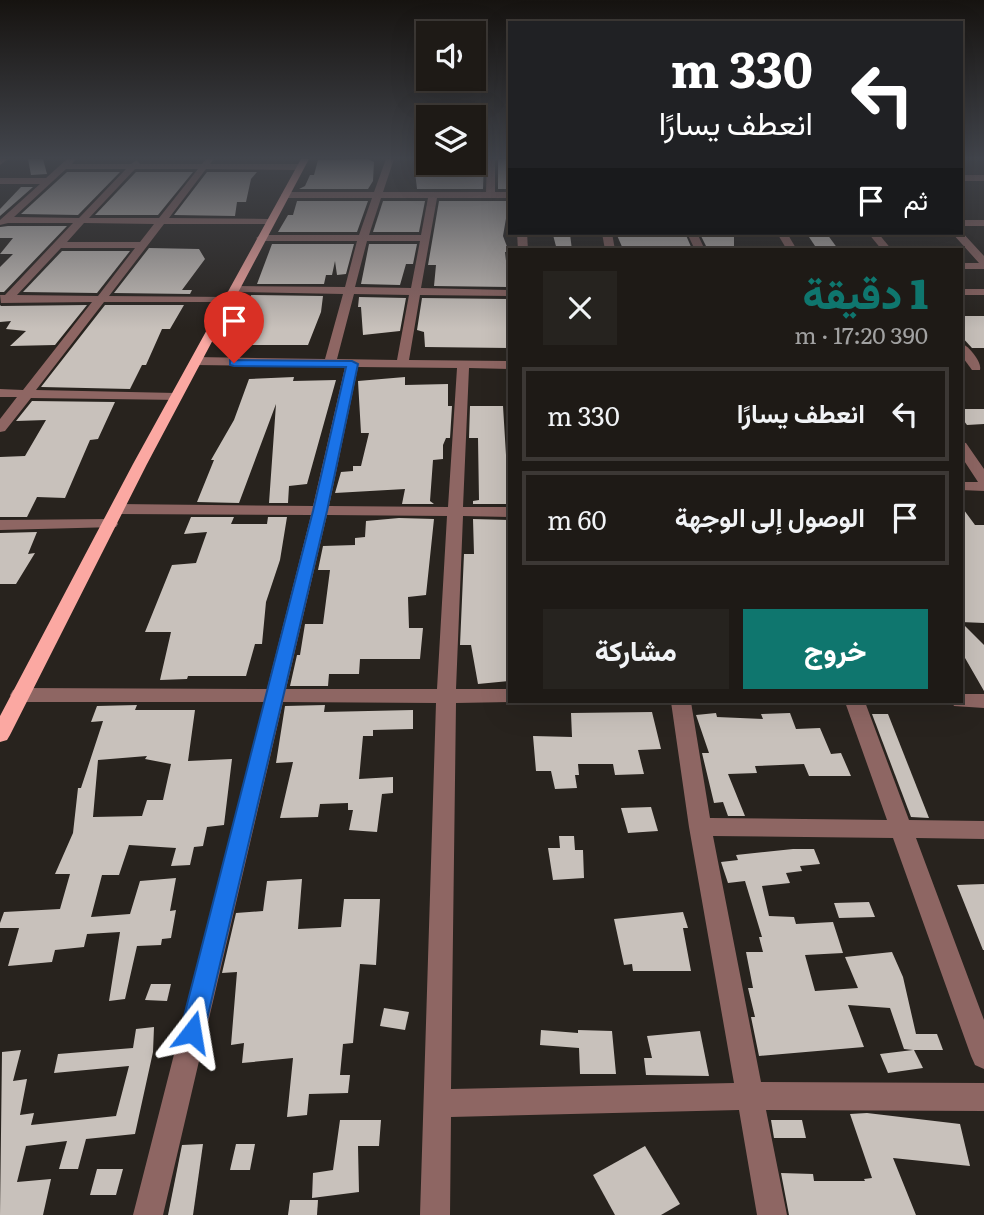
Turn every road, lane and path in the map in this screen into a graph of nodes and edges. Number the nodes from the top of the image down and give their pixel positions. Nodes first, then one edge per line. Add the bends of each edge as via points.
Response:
1 (89, 216) edge
2 (166, 216) edge
3 (273, 216) edge
4 (371, 216) edge
5 (429, 216) edge
6 (84, 221) junction
7 (3, 222) edge
8 (161, 222) junction
9 (269, 222) junction
10 (963, 223) edge
11 (984, 223) edge
12 (959, 235) edge
13 (261, 238) junction
14 (363, 238) junction
15 (424, 238) junction
16 (61, 245) junction
17 (144, 245) junction
18 (984, 264) edge
19 (963, 266) edge
20 (349, 291) junction
21 (413, 292) junction
22 (963, 292) edge
23 (984, 292) edge
24 (508, 293) edge
25 (232, 294) junction
26 (98, 299) junction
27 (3, 301) edge
28 (963, 348) edge
29 (196, 361) junction
30 (330, 364) junction
31 (352, 364) junction
32 (402, 365) junction
33 (463, 365) junction
34 (508, 365) edge
35 (980, 367) edge
36 (0, 393) edge
37 (26, 394) junction
38 (176, 397) junction
39 (0, 428) edge
40 (963, 449) edge
41 (984, 480) edge
42 (963, 486) edge
43 (984, 486) edge
44 (118, 509) junction
45 (320, 511) junction
46 (455, 511) junction
47 (508, 512) edge
48 (110, 524) junction
49 (0, 525) edge
50 (275, 693) junction
51 (20, 695) junction
52 (446, 695) junction
53 (508, 696) edge
54 (963, 701) edge
55 (984, 701) edge
56 (681, 703) edge
57 (855, 703) edge
58 (5, 716) edge
59 (0, 735) edge
60 (700, 827) junction
61 (984, 830) edge
62 (900, 831) junction
63 (984, 1056) edge
64 (751, 1096) junction
65 (984, 1097) edge
66 (438, 1103) junction
67 (148, 1215) edge
68 (435, 1215) edge
69 (772, 1215) edge

1 - 6 street
2 - 8 street
3 - 9 main road
4 - 14 street
5 - 15 street
6 - 7 street
6 - 8 street
6 - 16 street
8 - 9 street
8 - 17 street
9 - 13 main road
10 - 11 street
12 - 18 street
13 - 14 street
13 - 25 main road
14 - 15 street
14 - 20 street
15 - 21 street
16 - 17 street
16 - 27 street
17 - 26 street
18 - 19 street
20 - 21 street
20 - 25 street
20 - 30 street
21 - 24 street
21 - 32 street
22 - 23 street
25 - 26 street
25 - 29 main road
26 - 27 street
26 - 37 street
28 - 35 street
29 - 30 street
29 - 38 main road
30 - 31 street
31 - 32 street
31 - 45 street
32 - 33 street
33 - 34 street
33 - 46 street
36 - 37 street
37 - 38 street
37 - 39 street
38 - 44 main road
40 - 41 street
42 - 43 street
44 - 45 street
44 - 48 main road
45 - 46 street
45 - 50 street
46 - 47 street
46 - 52 street
48 - 49 street
48 - 51 main road
50 - 51 street
50 - 52 street
50 - 67 street
51 - 58 main road
52 - 53 street
52 - 66 street
54 - 55 street
56 - 60 street
57 - 62 street
58 - 59 main road
60 - 62 street
60 - 64 street
61 - 62 street
62 - 63 street
64 - 65 street
64 - 66 street
64 - 69 street
66 - 68 street

